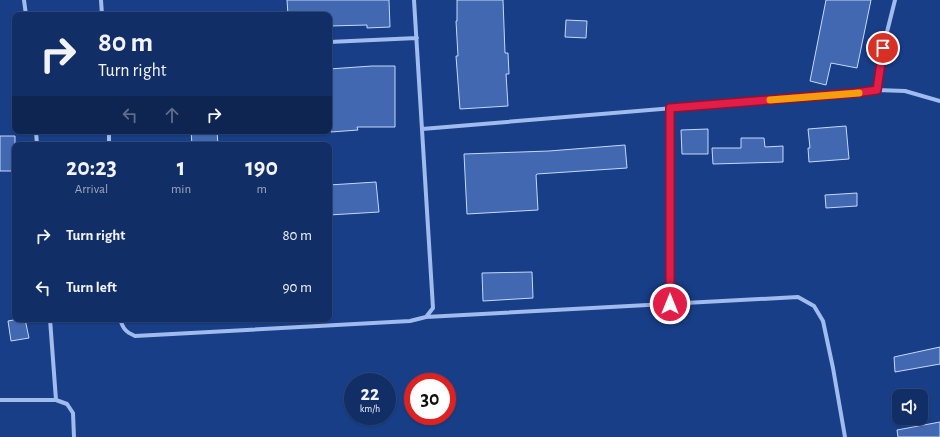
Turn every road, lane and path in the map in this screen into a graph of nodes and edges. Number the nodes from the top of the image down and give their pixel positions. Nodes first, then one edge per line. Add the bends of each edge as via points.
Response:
1 (24, 0) edge
2 (101, 0) edge
3 (414, 0) edge
4 (894, 0) edge
5 (26, 12) edge
6 (102, 12) edge
7 (417, 38) junction
8 (332, 42) edge
9 (877, 90) junction
10 (940, 101) edge
11 (670, 108) junction
12 (422, 129) junction
13 (670, 304) junction
14 (426, 317) junction
15 (50, 322) edge
16 (121, 322) edge
17 (0, 400) edge
18 (56, 400) junction
19 (74, 437) edge
20 (845, 437) edge

1 - 5 street
2 - 6 street
3 - 7 street
4 - 9 street
7 - 8 street
7 - 12 street
9 - 10 street via 904,91
9 - 11 street
11 - 12 street
11 - 13 street
12 - 14 street via 433,308
13 - 14 street
13 - 20 street via 798,297 814,306 823,321
14 - 16 street via 410,321 136,336 127,332
15 - 18 street
17 - 18 street
18 - 19 street via 67,404 73,413

